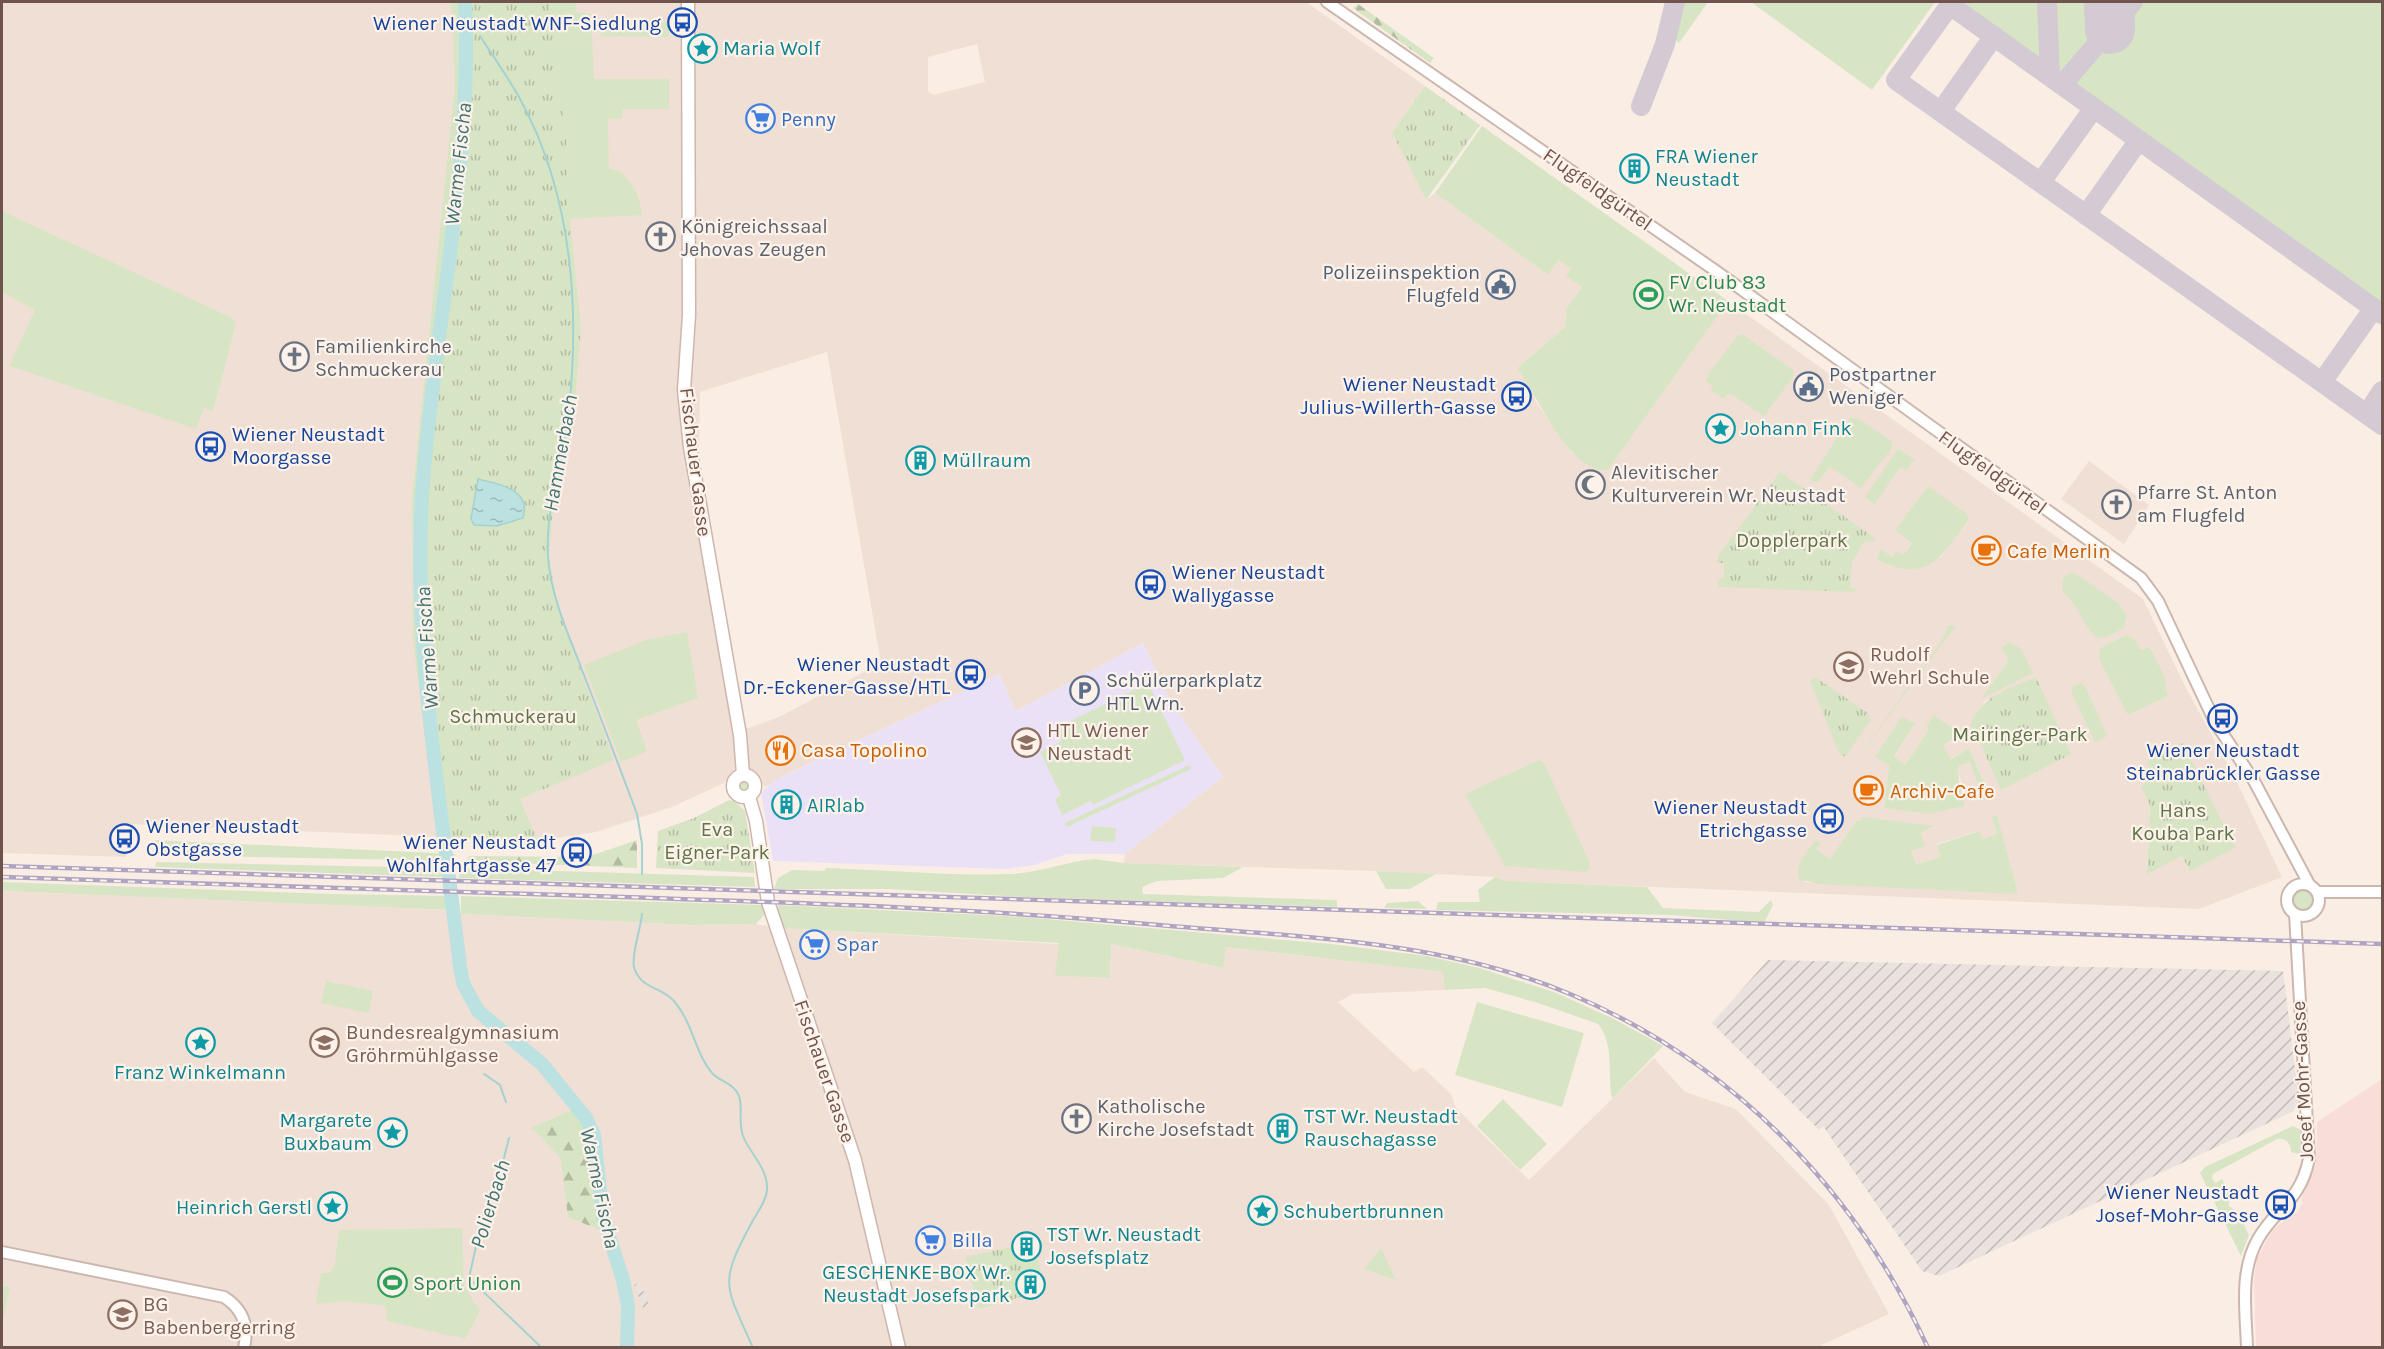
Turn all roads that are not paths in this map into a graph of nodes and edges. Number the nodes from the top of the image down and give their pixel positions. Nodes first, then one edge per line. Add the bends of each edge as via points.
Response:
1 (688, 2) edge
2 (1327, 2) edge
3 (743, 775) junction
4 (749, 796) junction
5 (2290, 848) junction
6 (2295, 886) junction
7 (2313, 888) junction
8 (2382, 892) edge
9 (2349, 893) junction
10 (2319, 905) junction
11 (2295, 914) junction
12 (2308, 916) junction
13 (2298, 939) junction
14 (2, 1252) edge
15 (245, 1342) edge
16 (899, 1347) edge
17 (2247, 1347) edge

1 - 3 main road, Fischauer Gasse via 690,304 684,390 690,447 740,735
2 - 5 street, Flugfeldgürtel via 1716,271 2141,578 2158,601 2215,722 2254,781
3 - 4 main road, Fischauer Gasse via 754,782
3 - 4 main road, Fischauer Gasse via 734,780 733,790 741,798
4 - 16 main road, Fischauer Gasse via 768,902 852,1152
5 - 6 street, Flugfeldgürtel
5 - 7 street, Flugfeldgürtel
6 - 7 street
6 - 11 street via 2287,901
7 - 9 street
7 - 10 street
8 - 9 street
9 - 10 street
10 - 12 street
11 - 12 street
11 - 13 street, Josef Mohr-Gasse
12 - 13 street, Josef Mohr-Gasse
13 - 17 street, Josef Mohr-Gasse via 2297,980 2309,1159 2294,1198 2266,1227 2251,1254 2245,1287
14 - 15 street via 224,1296 244,1320

